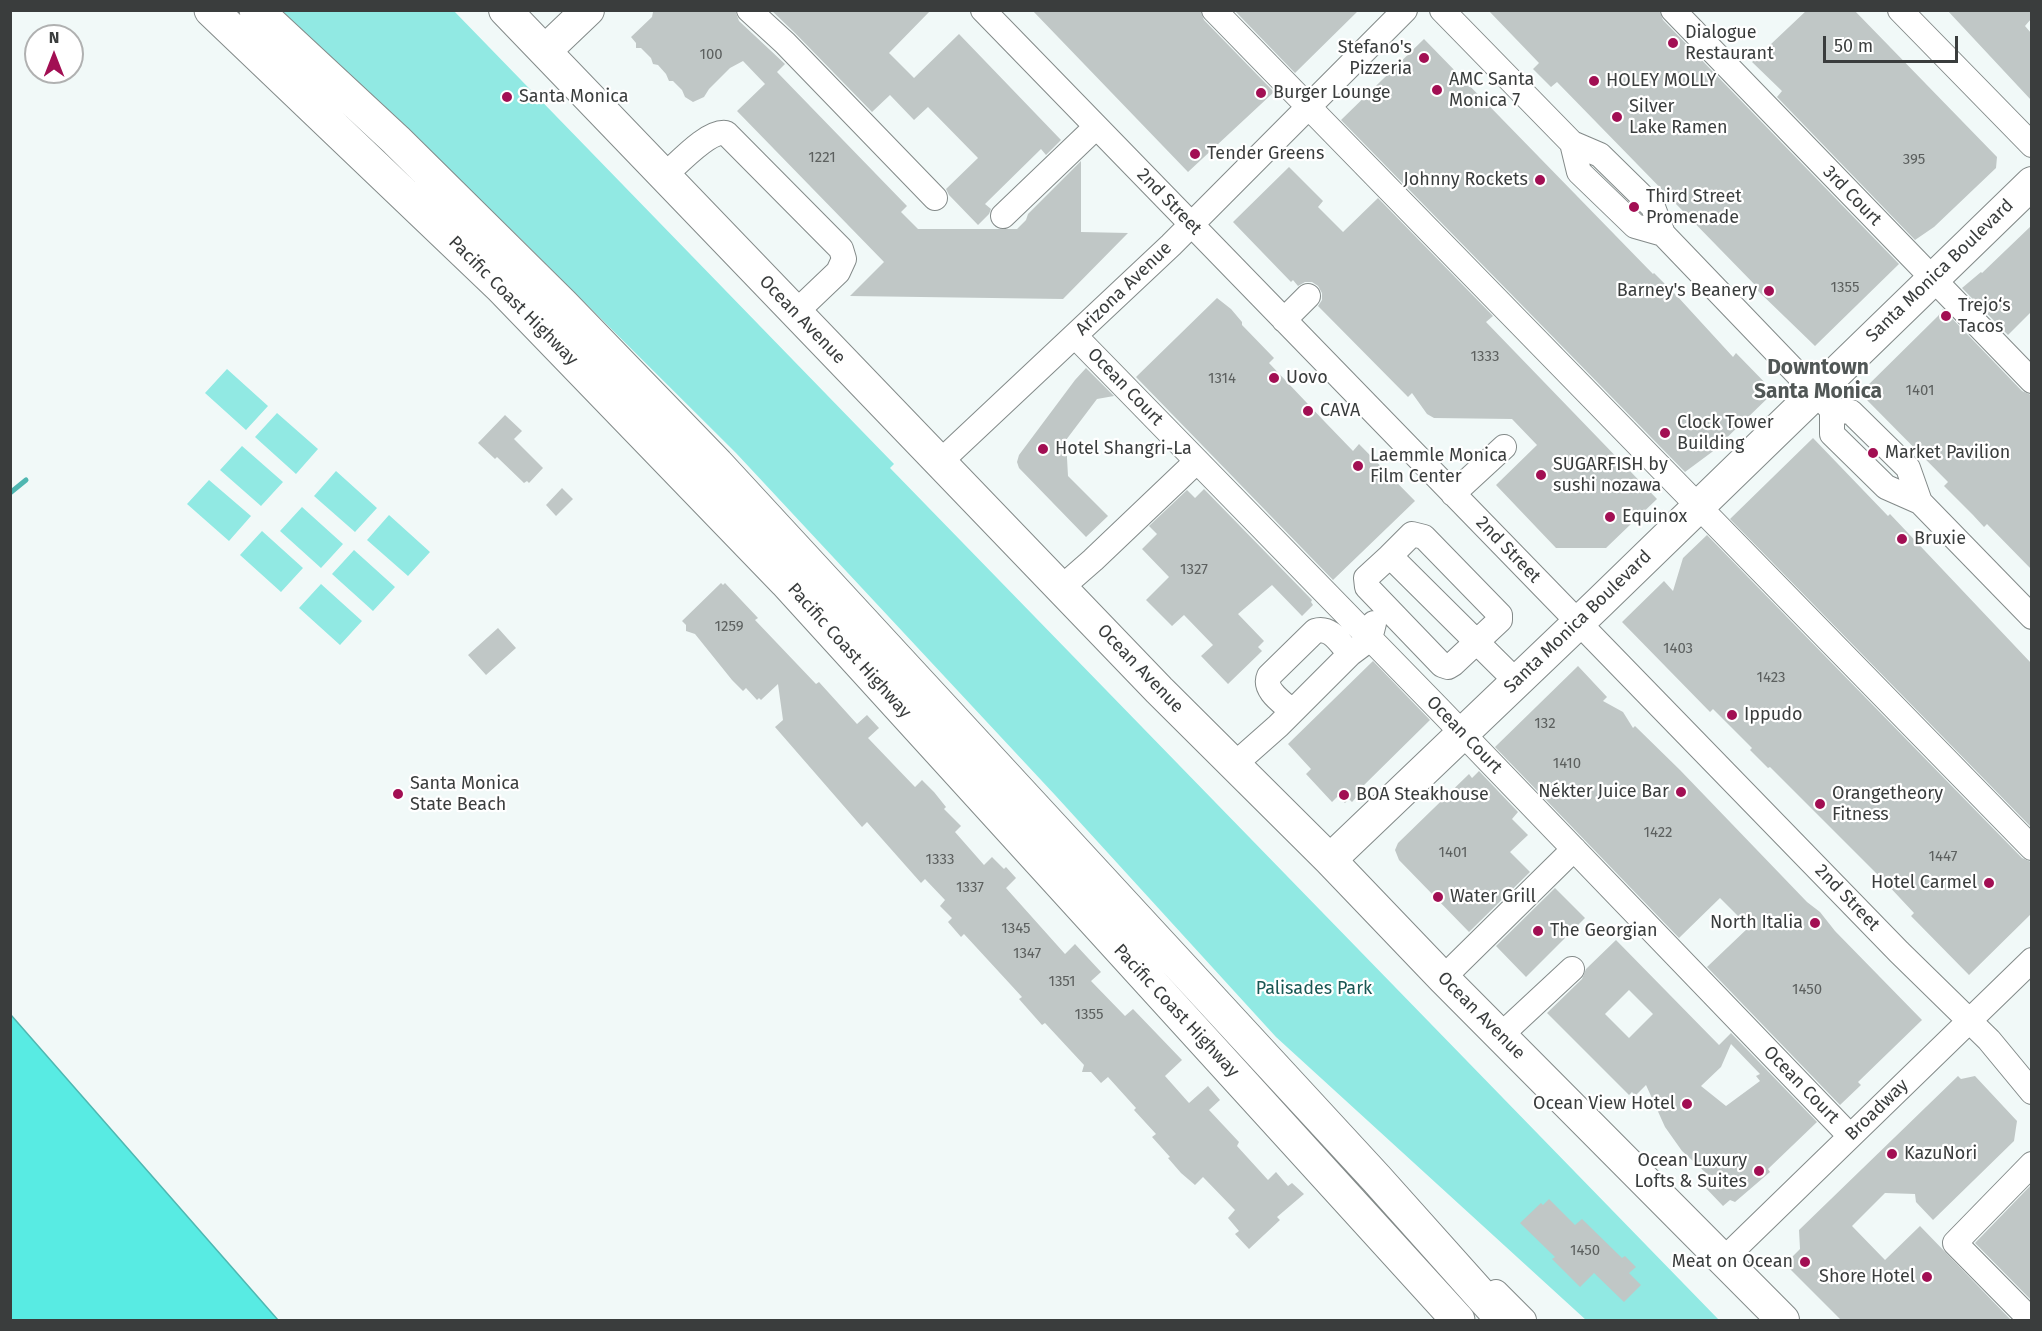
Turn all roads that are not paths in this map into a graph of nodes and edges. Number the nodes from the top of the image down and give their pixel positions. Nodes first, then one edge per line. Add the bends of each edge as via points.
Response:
1 (211, 10) edge
2 (256, 10) edge
3 (505, 10) edge
4 (588, 10) edge
5 (749, 10) edge
6 (982, 10) edge
7 (1214, 10) edge
8 (1405, 10) edge
9 (1442, 10) edge
10 (1673, 10) edge
11 (1900, 10) edge
12 (545, 51) junction
13 (341, 89) junction
14 (1308, 107) junction
15 (317, 110) junction
16 (1096, 127) junction
17 (2031, 145) edge
18 (664, 176) junction
19 (2031, 183) edge
20 (935, 198) dead end
21 (1003, 216) dead end
22 (1191, 224) junction
23 (1932, 280) junction
24 (1308, 296) dead end
25 (795, 313) junction
26 (1284, 320) junction
27 (1076, 336) junction
28 (2031, 381) edge
29 (1823, 402) junction
30 (1504, 447) dead end
31 (1197, 461) junction
32 (940, 462) junction
33 (1453, 494) junction
34 (1699, 506) junction
35 (1390, 556) junction
36 (1061, 588) junction
37 (1376, 596) junction
38 (2031, 617) edge
39 (1579, 622) junction
40 (1370, 639) junction
41 (1476, 643) junction
42 (1350, 654) junction
43 (1516, 681) junction
44 (1292, 711) junction
45 (1461, 733) junction
46 (1235, 764) junction
47 (2031, 848) edge
48 (1574, 849) junction
49 (1330, 860) junction
50 (2031, 960) edge
51 (1572, 969) dead end
52 (1443, 978) junction
53 (1969, 1020) junction
54 (1501, 1035) junction
55 (2031, 1092) edge
56 (1850, 1136) junction
57 (2031, 1164) edge
58 (1376, 1178) junction
59 (1723, 1260) junction
60 (1458, 1320) edge
61 (1503, 1320) edge
62 (1524, 1320) edge
63 (1783, 1320) edge
64 (2031, 1320) edge

1 - 15 highway, Pacific Coast Highway
2 - 13 highway, Pacific Coast Highway
3 - 12 main road, Ocean Avenue
4 - 12 main road
5 - 20 street
6 - 16 street, 2nd Street
7 - 14 street
8 - 14 street, Arizona Avenue
9 - 29 street via 1572,143 1600,156 1653,207 1663,234
10 - 23 street, 3rd Court
11 - 17 street
12 - 18 main road, Ocean Avenue
13 - 15 highway
13 - 58 highway, Pacific Coast Highway via 555,296 717,464
14 - 22 street, Arizona Avenue
14 - 34 street
15 - 60 highway, Pacific Coast Highway via 501,287 786,582
16 - 21 street
16 - 22 street, 2nd Street
18 - 25 main road, Ocean Avenue
18 - 25 street via 708,138 726,132 841,249 842,266
19 - 23 main road, Santa Monica Boulevard
22 - 26 street, 2nd Street
22 - 27 street, Arizona Avenue
23 - 28 street, 3rd Court
23 - 29 main road, Santa Monica Boulevard
24 - 26 street
25 - 32 main road, Ocean Avenue
26 - 33 street, 2nd Street
27 - 31 street, Ocean Court
27 - 32 street, Arizona Avenue
29 - 34 main road, Santa Monica Boulevard
29 - 38 street via 1851,412 1908,468 1920,502
30 - 33 street
31 - 36 street
31 - 40 street, Ocean Court
32 - 36 main road, Ocean Avenue
33 - 39 street, 2nd Street
34 - 39 main road, Santa Monica Boulevard
34 - 47 street
35 - 37 street via 1366,578 1367,587
35 - 41 street
35 - 41 street via 1412,534 1424,537 1498,611 1500,620
36 - 46 main road, Ocean Avenue
37 - 40 street
37 - 41 street via 1448,667
39 - 43 main road, Santa Monica Boulevard
39 - 53 street, 2nd Street
40 - 42 street
40 - 45 street, Ocean Court
41 - 43 street
42 - 44 street
42 - 44 street via 1328,630 1321,629 1269,676 1268,687
43 - 45 main road, Santa Monica Boulevard
44 - 46 street
45 - 48 street, Ocean Court
45 - 49 main road, Santa Monica Boulevard
46 - 49 main road, Ocean Avenue
48 - 52 street
48 - 56 street, Ocean Court
49 - 52 main road, Ocean Avenue
50 - 53 street, Broadway
51 - 54 street
52 - 54 main road, Ocean Avenue
53 - 55 street, 2nd Street
53 - 56 street, Broadway
54 - 59 main road, Ocean Avenue
56 - 59 street, Broadway
57 - 64 street via 1955,1243
58 - 61 highway, Pacific Coast Highway
58 - 62 street
59 - 63 main road, Ocean Avenue

